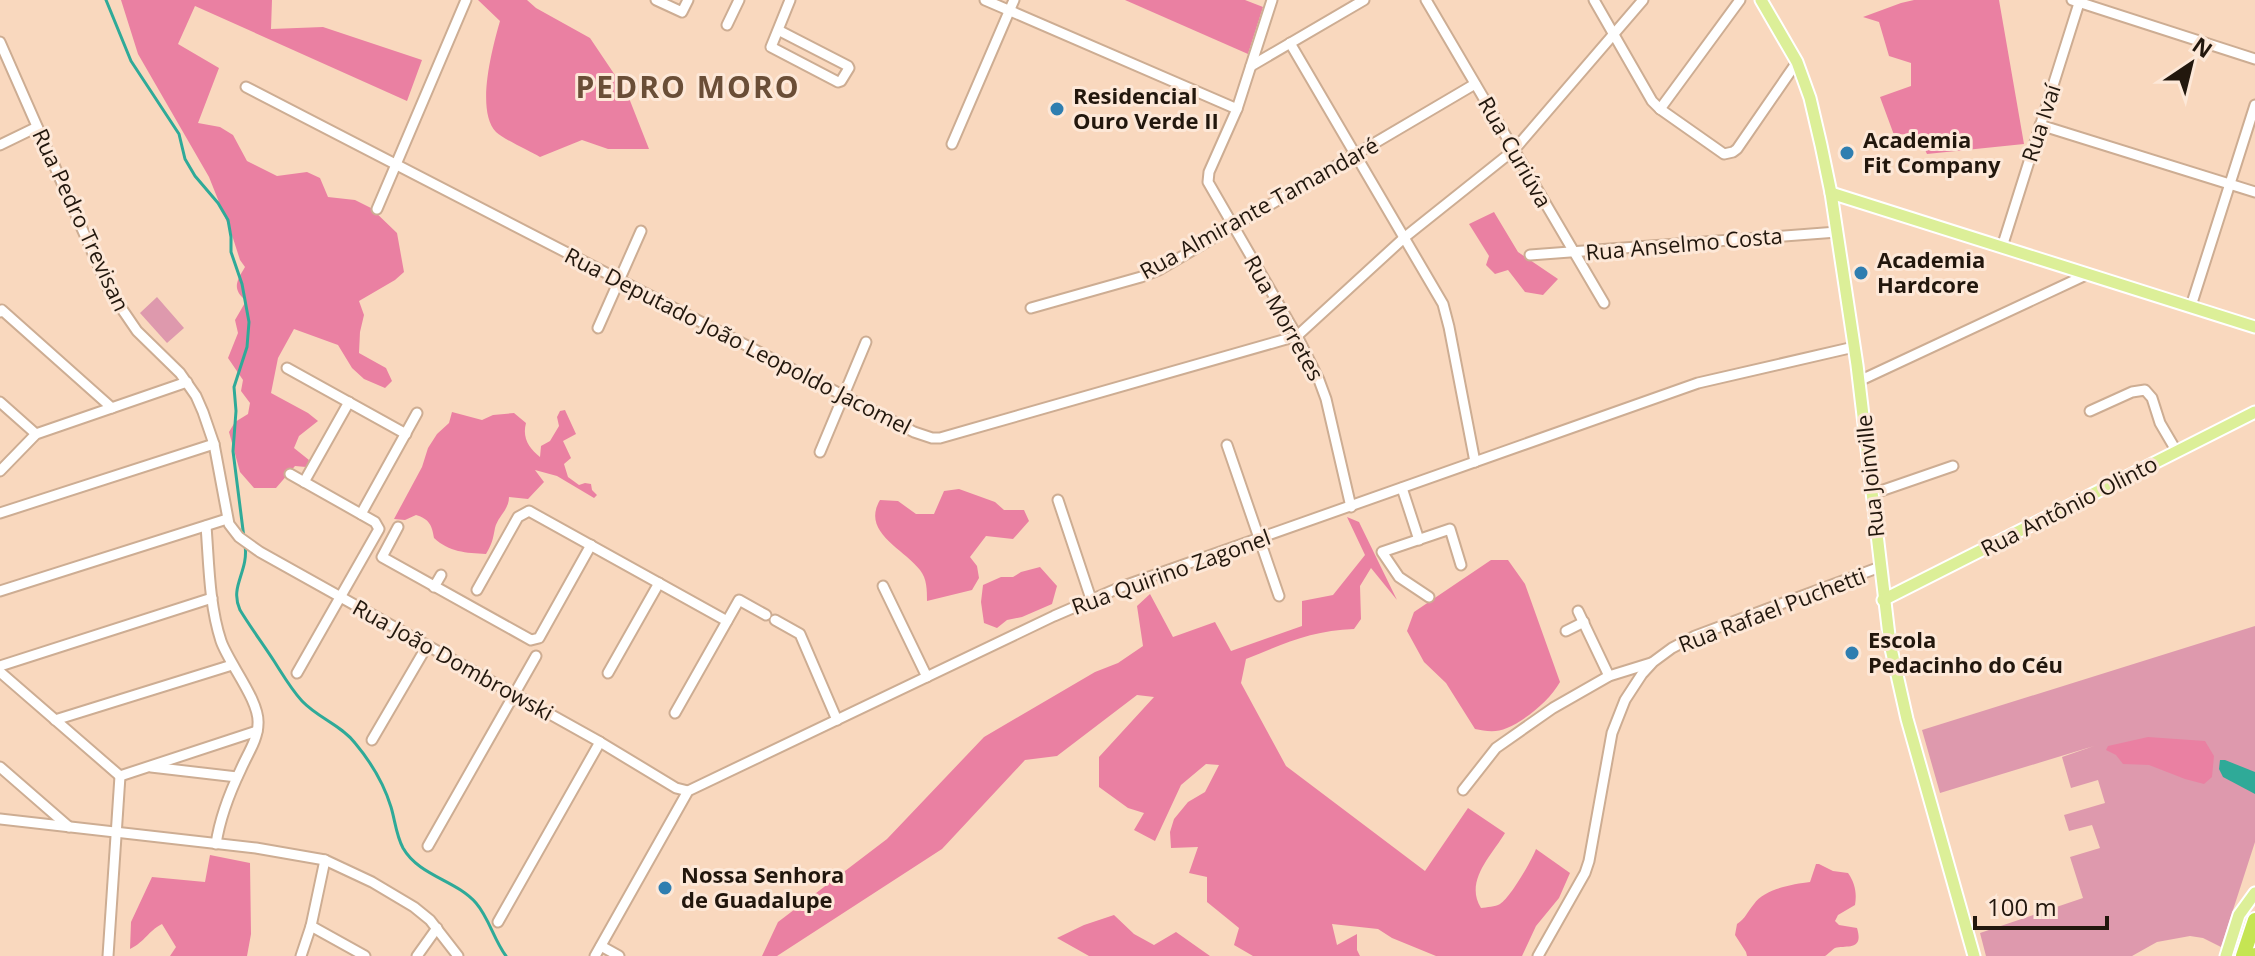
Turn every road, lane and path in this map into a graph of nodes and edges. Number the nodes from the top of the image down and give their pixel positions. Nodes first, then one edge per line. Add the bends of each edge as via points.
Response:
1 (466, 0) edge
2 (688, 0) edge
3 (739, 0) edge
4 (790, 0) edge
5 (985, 0) edge
6 (1014, 0) edge
7 (1272, 0) edge
8 (1364, 0) edge
9 (1426, 0) edge
10 (1594, 0) edge
11 (1643, 0) edge
12 (1740, 0) edge
13 (1761, 0) edge
14 (662, 1) edge
15 (2077, 1) edge
16 (1009, 11) junction
17 (727, 25) dead end
18 (778, 30) junction
19 (1613, 34) junction
20 (0, 42) edge
21 (1290, 43) junction
22 (2255, 59) edge
23 (1797, 62) junction
24 (1251, 66) junction
25 (1475, 84) junction
26 (246, 87) dead end
27 (2255, 105) edge
28 (1237, 109) junction
29 (1660, 109) junction
30 (2040, 125) junction
31 (37, 127) junction
32 (952, 144) dead end
33 (0, 145) edge
34 (1514, 150) junction
35 (1356, 154) junction
36 (396, 164) junction
37 (2230, 184) junction
38 (2255, 192) edge
39 (1831, 193) junction
40 (377, 209) dead end
41 (1233, 226) junction
42 (641, 231) dead end
43 (1837, 232) junction
44 (1405, 237) junction
45 (2002, 247) junction
46 (1574, 253) junction
47 (1530, 255) dead end
48 (2088, 274) junction
49 (620, 280) junction
50 (1604, 303) dead end
51 (2191, 306) junction
52 (1031, 308) dead end
53 (1, 311) edge
54 (2255, 327) edge
55 (598, 328) dead end
56 (1297, 336) junction
57 (866, 342) dead end
58 (1854, 347) junction
59 (287, 368) dead end
60 (1859, 381) junction
61 (187, 382) junction
62 (843, 396) junction
63 (0, 402) edge
64 (349, 402) junction
65 (112, 408) junction
66 (2090, 411) dead end
67 (2255, 412) edge
68 (417, 413) dead end
69 (36, 434) junction
70 (406, 434) junction
71 (214, 444) junction
72 (1227, 445) dead end
73 (820, 452) dead end
74 (2177, 452) junction
75 (1475, 462) junction
76 (1953, 466) dead end
77 (0, 471) edge
78 (290, 474) dead end
79 (304, 482) junction
80 (1402, 488) junction
81 (1872, 494) junction
82 (1058, 500) dead end
83 (1351, 507) junction
84 (0, 513) edge
85 (361, 514) junction
86 (227, 519) junction
87 (206, 526) junction
88 (398, 527) dead end
89 (1259, 539) junction
90 (1419, 540) junction
91 (591, 545) junction
92 (1461, 565) dead end
93 (1880, 567) junction
94 (441, 575) dead end
95 (659, 583) junction
96 (883, 586) dead end
97 (434, 587) junction
98 (477, 590) dead end
99 (0, 591) edge
100 (1279, 596) dead end
101 (339, 597) junction
102 (1429, 597) dead end
103 (212, 598) junction
104 (1091, 599) junction
105 (1883, 600) junction
106 (1578, 611) dead end
107 (727, 621) junction
108 (1584, 622) junction
109 (1566, 631) dead end
110 (427, 646) junction
111 (536, 656) dead end
112 (1653, 662) junction
113 (232, 665) junction
114 (0, 669) edge
115 (297, 673) dead end
116 (608, 673) dead end
117 (1609, 676) junction
118 (927, 677) junction
119 (514, 694) junction
120 (675, 713) dead end
121 (55, 720) junction
122 (837, 720) junction
123 (257, 731) junction
124 (372, 740) dead end
125 (600, 742) junction
126 (0, 767) edge
127 (148, 767) junction
128 (120, 776) junction
129 (237, 777) junction
130 (1463, 790) dead end
131 (688, 791) junction
132 (0, 819) edge
133 (69, 827) junction
134 (116, 833) junction
135 (216, 844) junction
136 (428, 846) dead end
137 (325, 860) junction
138 (2255, 893) edge
139 (2255, 920) edge
140 (498, 922) dead end
141 (311, 926) junction
142 (437, 928) junction
143 (601, 946) junction
144 (108, 956) edge
145 (301, 956) edge
146 (365, 956) edge
147 (417, 956) edge
148 (458, 956) edge
149 (595, 956) edge
150 (619, 956) edge
151 (1538, 956) edge
152 (1974, 956) edge
153 (2226, 956) edge
154 (2243, 956) edge

1 - 36 street
2 - 14 street via 682,12
3 - 17 street
4 - 18 street
5 - 16 street
6 - 16 street
7 - 24 street
8 - 21 street
9 - 25 street, Rua Curiúva
10 - 19 street
11 - 19 street, Rua Deputado João Leopoldo Jacomel
12 - 29 street
13 - 23 main road, Rua Joinville
15 - 22 street
15 - 30 street, Rua Ivaí
16 - 28 street
16 - 32 street
18 - 18 street via 848,67 841,81 773,49
19 - 29 street
19 - 34 street, Rua Deputado João Leopoldo Jacomel
20 - 31 street, Rua Pedro Trevisan
21 - 24 street
21 - 35 street
23 - 29 street via 1733,152 1724,154
23 - 39 main road, Rua Joinville
24 - 28 street
25 - 34 street, Rua Curiúva
25 - 35 street, Rua Almirante Tamandaré
26 - 36 street, Rua Deputado João Leopoldo Jacomel
27 - 37 street
28 - 41 street, Rua Morretes via 1208,182
30 - 37 street
30 - 45 street, Rua Ivaí
31 - 33 street
31 - 61 street, Rua Pedro Trevisan via 117,303
34 - 44 street, Rua Deputado João Leopoldo Jacomel
34 - 46 street, Rua Curiúva
35 - 41 street, Rua Almirante Tamandaré
35 - 44 street
36 - 40 street
36 - 49 street, Rua Deputado João Leopoldo Jacomel
37 - 38 street
37 - 51 street
39 - 43 main road, Rua Joinville
39 - 45 main road
41 - 52 street, Rua Almirante Tamandaré via 1149,274
41 - 56 street, Rua Morretes
42 - 49 street
43 - 46 street, Rua Anselmo Costa
43 - 58 main road, Rua Joinville
44 - 56 street, Rua Deputado João Leopoldo Jacomel
44 - 75 street via 1447,316
45 - 48 main road
46 - 47 street, Rua Anselmo Costa
46 - 50 street, Rua Curiúva
48 - 51 main road
48 - 60 street
49 - 55 street
49 - 62 street, Rua Deputado João Leopoldo Jacomel
51 - 54 main road
53 - 65 street
56 - 62 street, Rua Deputado João Leopoldo Jacomel via 940,438 914,432
56 - 83 street, Rua Morretes via 1326,399
57 - 62 street
58 - 60 main road, Rua Joinville
58 - 75 street, Rua Quirino Zagonel via 1698,383
59 - 64 street
60 - 81 main road, Rua Joinville
61 - 65 street
61 - 71 street, Rua Pedro Trevisan
62 - 73 street
63 - 69 street
64 - 70 street
64 - 79 street
65 - 69 street
66 - 74 street via 2145,390
67 - 74 main road, Rua Antônio Olinto
68 - 70 street
69 - 77 street
70 - 85 street
71 - 84 street
71 - 86 street, Rua Pedro Trevisan
72 - 89 street
74 - 105 main road, Rua Antônio Olinto
75 - 80 street, Rua Quirino Zagonel
76 - 81 street
78 - 79 street
79 - 85 street
80 - 83 street, Rua Quirino Zagonel
80 - 90 street
81 - 93 main road, Rua Joinville
82 - 104 street
83 - 89 street, Rua Quirino Zagonel
85 - 101 street via 379,529
86 - 87 street
86 - 101 street, Rua João Dombrowski via 253,548
87 - 99 street
87 - 103 street
88 - 97 street via 382,557
89 - 100 street
89 - 104 street, Rua Quirino Zagonel
90 - 92 street via 1450,529
90 - 102 street via 1382,552 1399,577
91 - 95 street
91 - 97 street via 534,640
91 - 98 street via 525,512
93 - 105 main road, Rua Joinville
93 - 112 street, Rua Rafael Puchetti via 1709,630
94 - 97 street
95 - 107 street
95 - 116 street
96 - 118 street
101 - 110 street, Rua João Dombrowski
101 - 115 street
103 - 113 street
103 - 114 street
104 - 118 street, Rua Quirino Zagonel
105 - 152 main road, Rua Joinville via 1907,719
106 - 108 street
107 - 120 street
107 - 122 street via 739,600 800,634
108 - 109 street
108 - 117 street
110 - 119 street, Rua João Dombrowski
110 - 124 street
111 - 119 street
112 - 117 street
112 - 151 street, Rua Rafael Puchetti via 1629,693 1612,733 1585,873
113 - 121 street
113 - 123 street via 255,707
114 - 121 street
117 - 130 street via 1501,743
118 - 122 street, Rua Quirino Zagonel
119 - 125 street, Rua João Dombrowski
119 - 136 street
121 - 128 street
122 - 131 street, Rua Quirino Zagonel
123 - 127 street
123 - 129 street
125 - 131 street, Rua João Dombrowski
125 - 140 street
126 - 133 street
127 - 128 street
127 - 129 street
128 - 134 street
129 - 135 street
131 - 143 street
132 - 133 street
133 - 134 street
134 - 135 street
134 - 144 street
135 - 137 street
137 - 141 street
137 - 142 street via 392,893
138 - 153 main road via 2239,915
139 - 154 highway
141 - 145 street
141 - 146 street
142 - 147 street
142 - 148 street
143 - 149 street
143 - 150 street

